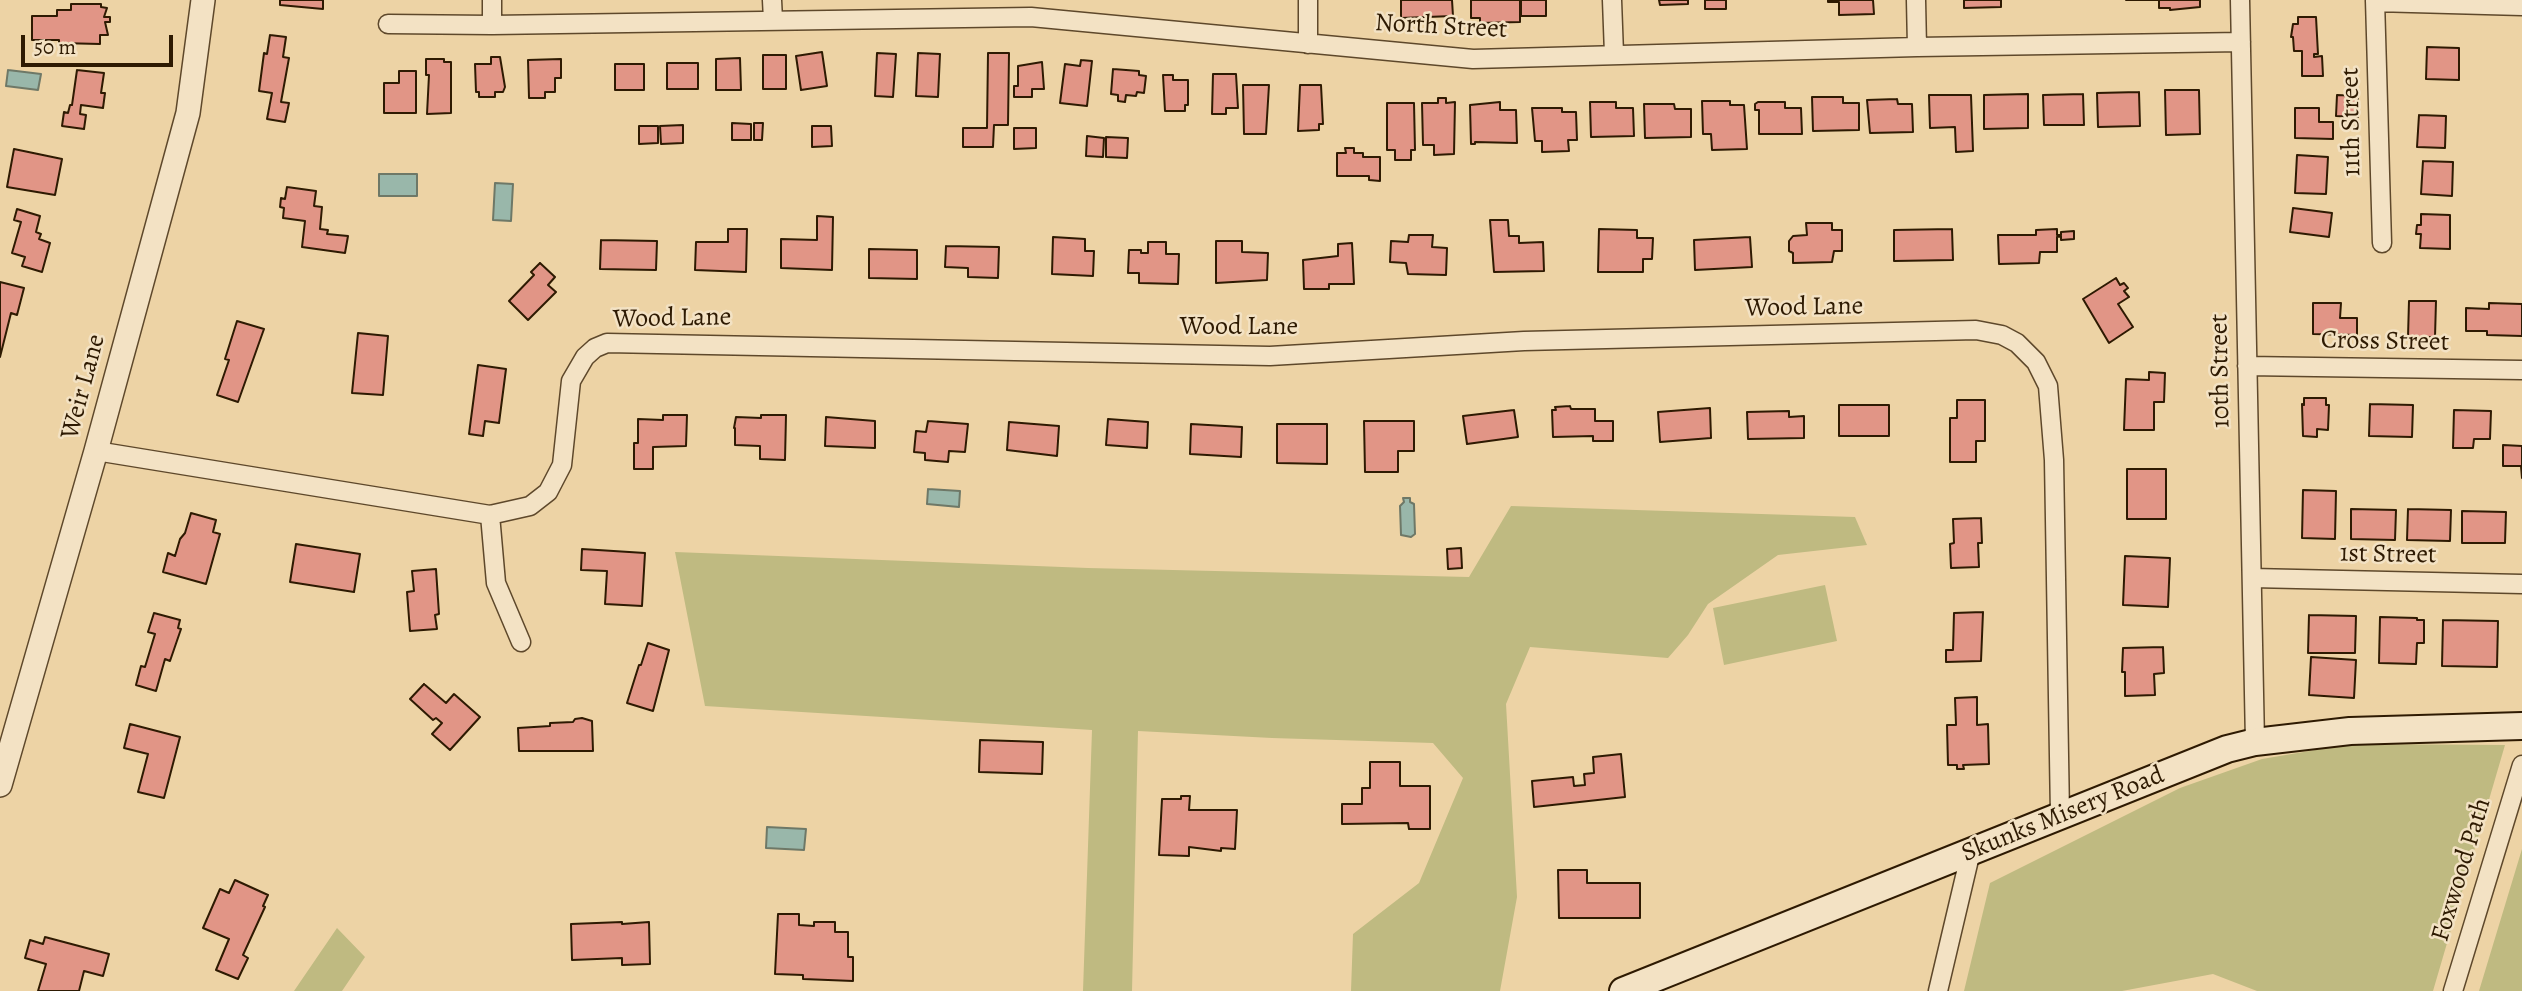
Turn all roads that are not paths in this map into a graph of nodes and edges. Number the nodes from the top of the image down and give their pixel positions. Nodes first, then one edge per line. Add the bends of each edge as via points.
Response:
1 (204, 0) edge
2 (492, 0) edge
3 (772, 0) edge
4 (1308, 0) edge
5 (1612, 0) edge
6 (1916, 0) edge
7 (2240, 0) edge
8 (2375, 1) edge
9 (2522, 6) edge
10 (1031, 9) edge
11 (773, 20) junction
12 (388, 24) dead end
13 (492, 25) junction
14 (2241, 42) junction
15 (1308, 44) junction
16 (1917, 47) junction
17 (1614, 54) junction
18 (2382, 243) dead end
19 (2247, 366) junction
20 (2522, 370) edge
21 (96, 451) junction
22 (490, 515) junction
23 (2252, 578) junction
24 (2522, 584) edge
25 (521, 642) dead end
26 (2522, 726) edge
27 (2255, 742) junction
28 (2522, 765) edge
29 (0, 785) edge
30 (2060, 815) junction
31 (1972, 851) junction
32 (1623, 991) edge
33 (1938, 991) edge
34 (2453, 991) edge

1 - 21 street, Weir Lane via 188,113
2 - 13 street
3 - 11 street
4 - 15 street
5 - 17 street
6 - 16 street
7 - 14 street, 10th Street
8 - 9 street
8 - 18 street, 11th Street
10 - 11 street, North Street
10 - 15 street, North Street
11 - 13 street, North Street
12 - 13 street, North Street
14 - 16 street, North Street
14 - 19 street, 10th Street
15 - 17 street, North Street via 1449,58
16 - 17 street, North Street
19 - 20 street, Cross Street
19 - 23 street, 10th Street
21 - 22 street, Wood Lane
21 - 29 street, Weir Lane
22 - 25 street via 496,583
22 - 30 street, Wood Lane via 530,506 548,492 562,465 571,381 585,357 607,343 1270,356 1524,341 1976,330 2017,343 2036,362 2048,386 2054,460
23 - 24 street, 1st Street
23 - 27 street, 10th Street
26 - 27 main road, Skunks Misery Road via 2350,731
27 - 30 main road, Skunks Misery Road
28 - 34 street, Foxwood Path
30 - 31 main road, Skunks Misery Road
31 - 32 main road, Skunks Misery Road
31 - 33 street

